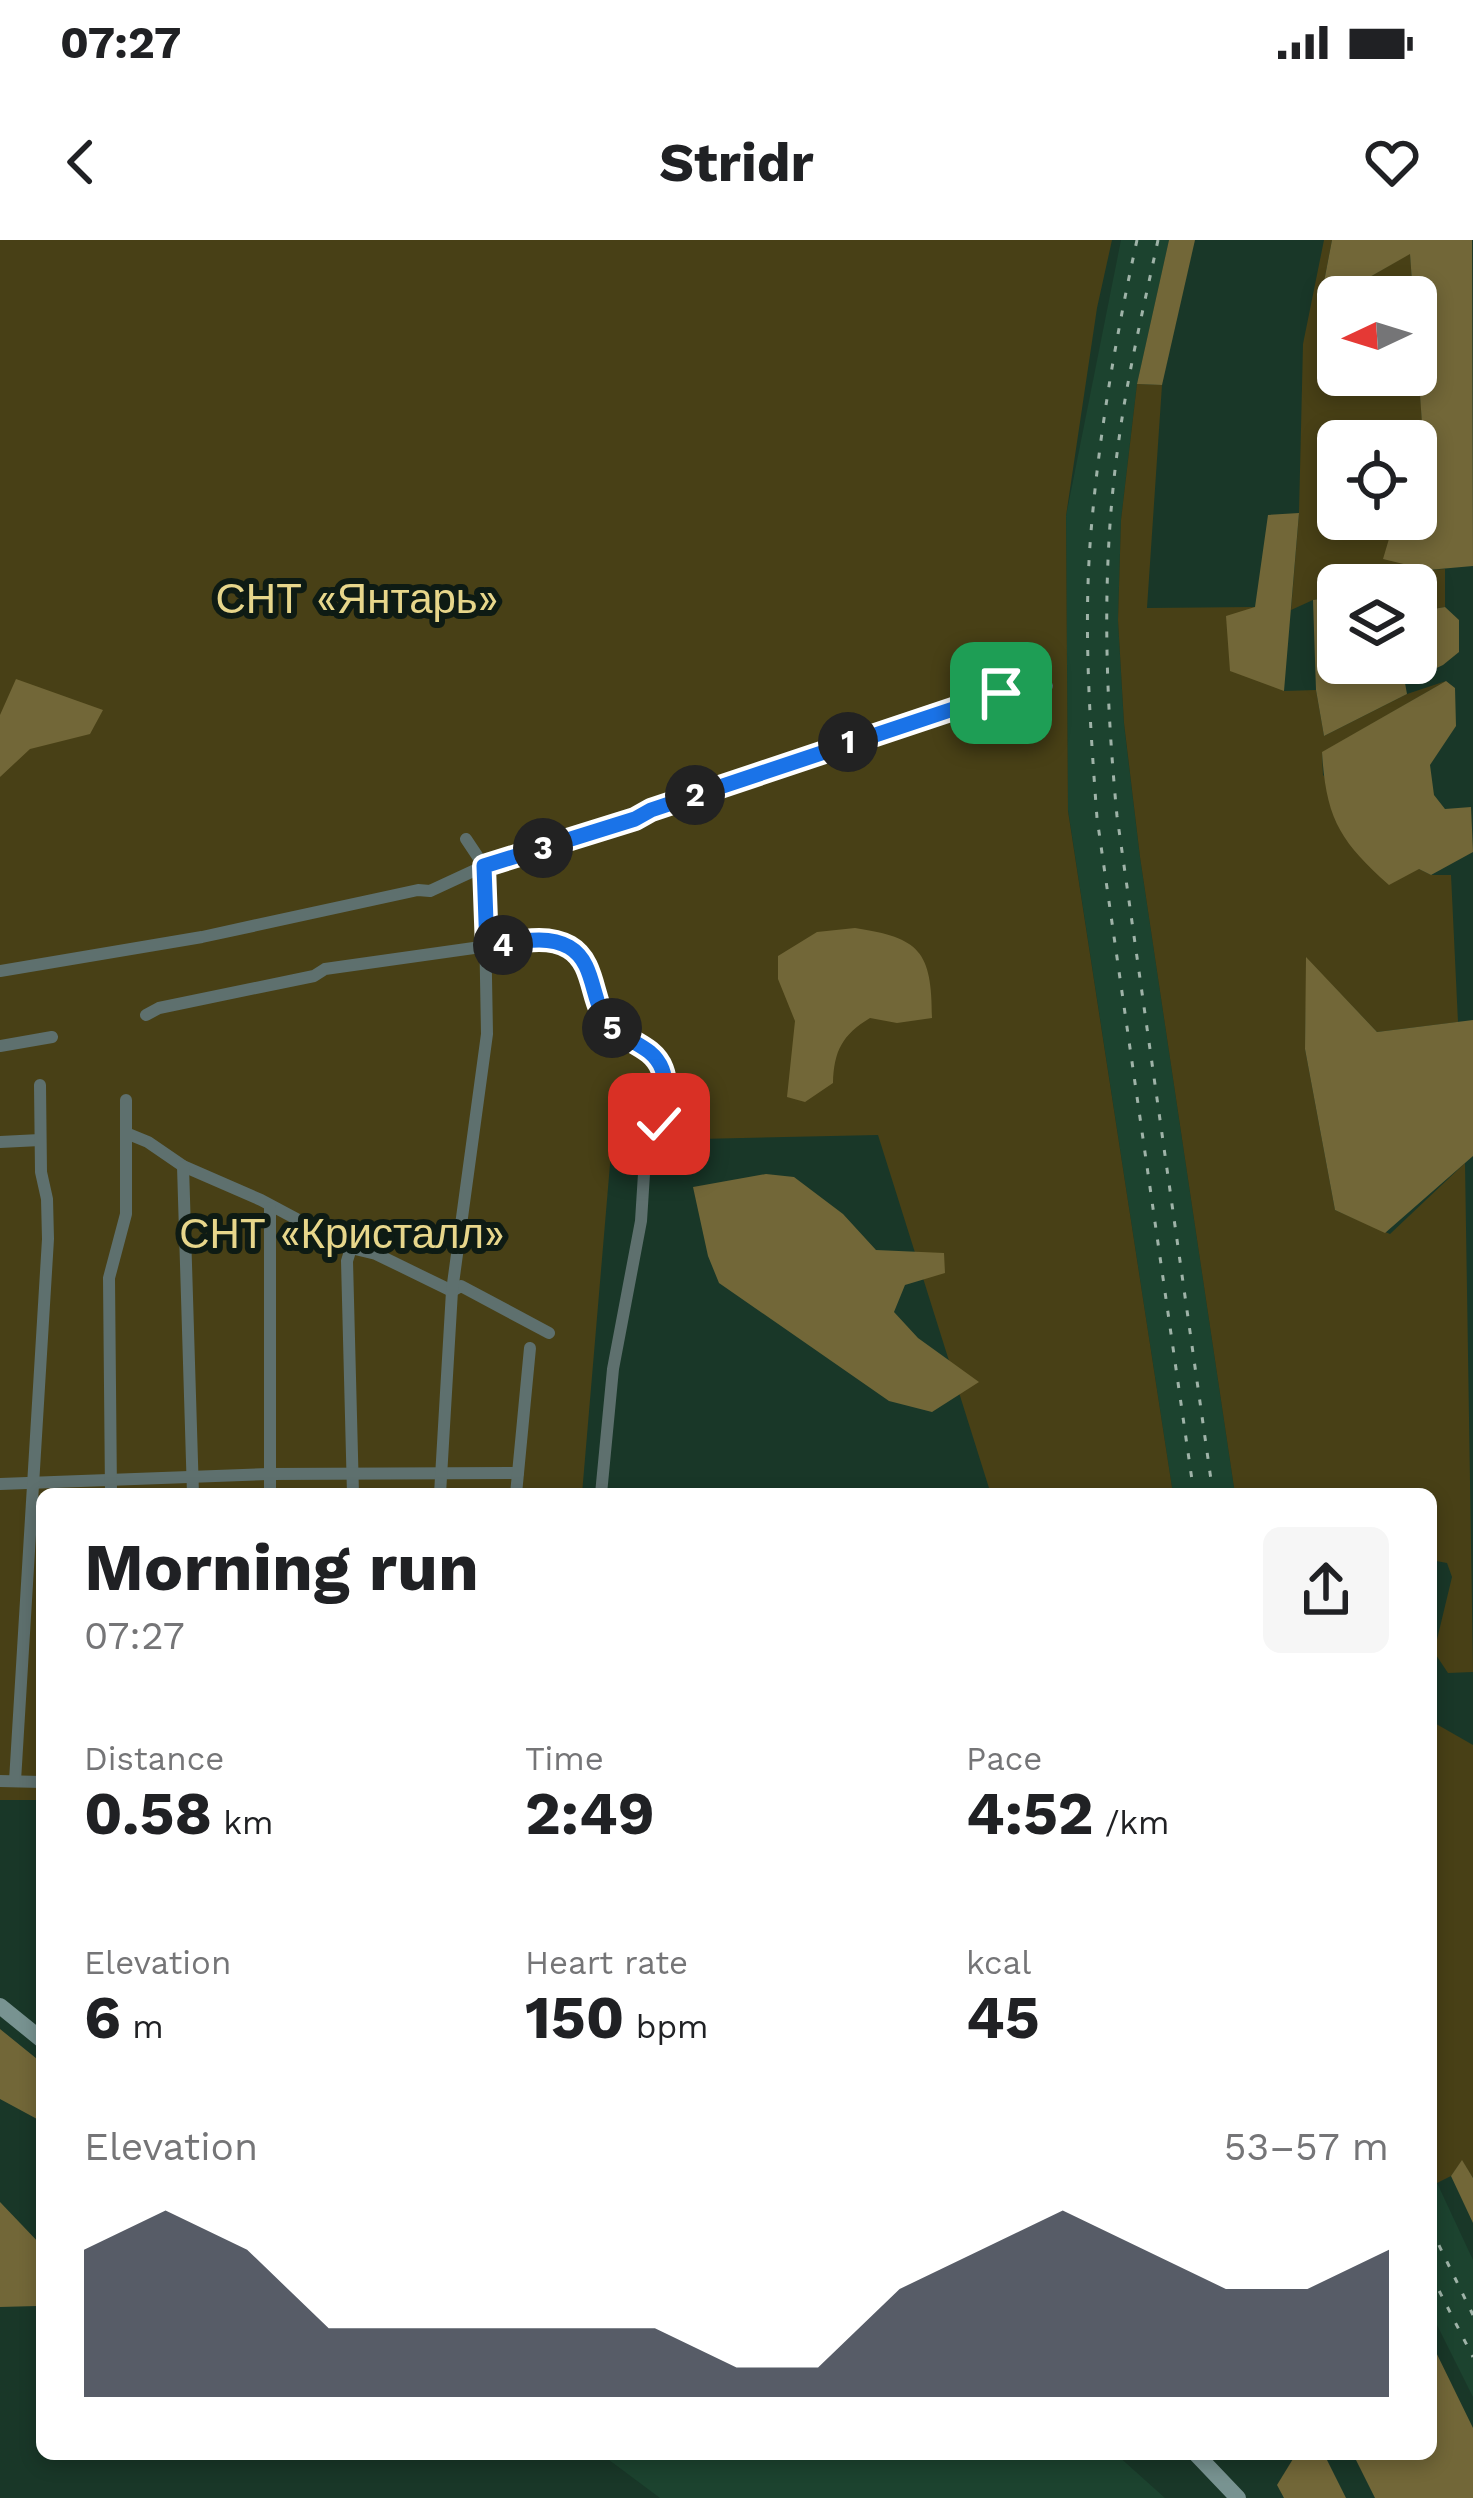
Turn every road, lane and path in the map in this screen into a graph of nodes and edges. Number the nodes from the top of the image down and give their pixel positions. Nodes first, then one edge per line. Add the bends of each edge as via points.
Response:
1 (1047, 686) dead end
2 (466, 839) dead end
3 (484, 866) junction
4 (487, 949) junction
5 (0, 970) edge
6 (146, 1015) dead end
7 (52, 1037) dead end
8 (0, 1046) edge
9 (40, 1085) dead end
10 (126, 1100) dead end
11 (126, 1133) junction
12 (40, 1140) junction
13 (0, 1142) edge
14 (183, 1166) junction
15 (270, 1208) junction
16 (350, 1248) junction
17 (452, 1292) junction
18 (549, 1333) dead end
19 (530, 1348) dead end
20 (442, 1471) junction
21 (352, 1472) junction
22 (518, 1473) junction
23 (269, 1474) junction
24 (193, 1477) junction
25 (112, 1479) junction
26 (34, 1482) junction
27 (0, 1484) edge
28 (111, 1488) edge
29 (193, 1488) edge
30 (270, 1488) edge
31 (352, 1488) edge
32 (441, 1488) edge
33 (517, 1488) edge
34 (602, 1488) edge
35 (8, 1781) edge
36 (0, 2006) edge
37 (36, 2035) edge
38 (1202, 2460) edge
39 (1238, 2498) edge

1 - 3 street via 933,713
2 - 3 street
3 - 4 street
3 - 5 street via 430,891
4 - 6 street via 325,969
4 - 17 street via 488,1034
4 - 34 street via 530,940 567,945 610,1027 662,1069 666,1094 645,1158
7 - 8 street
9 - 12 street
10 - 11 street
11 - 14 street
11 - 25 street via 126,1214 109,1278
12 - 13 street
12 - 26 street via 48,1239
14 - 15 street
14 - 24 street
15 - 16 street
15 - 23 street
16 - 17 street
16 - 21 street
17 - 18 street via 461,1286
17 - 20 street
19 - 22 street
20 - 21 street
20 - 22 street
20 - 32 street
21 - 23 street
21 - 31 street
22 - 33 street
23 - 24 street
23 - 30 street
24 - 25 street
24 - 29 street
25 - 26 street
25 - 28 street
26 - 27 street
26 - 35 street
36 - 37 main road
38 - 39 main road

